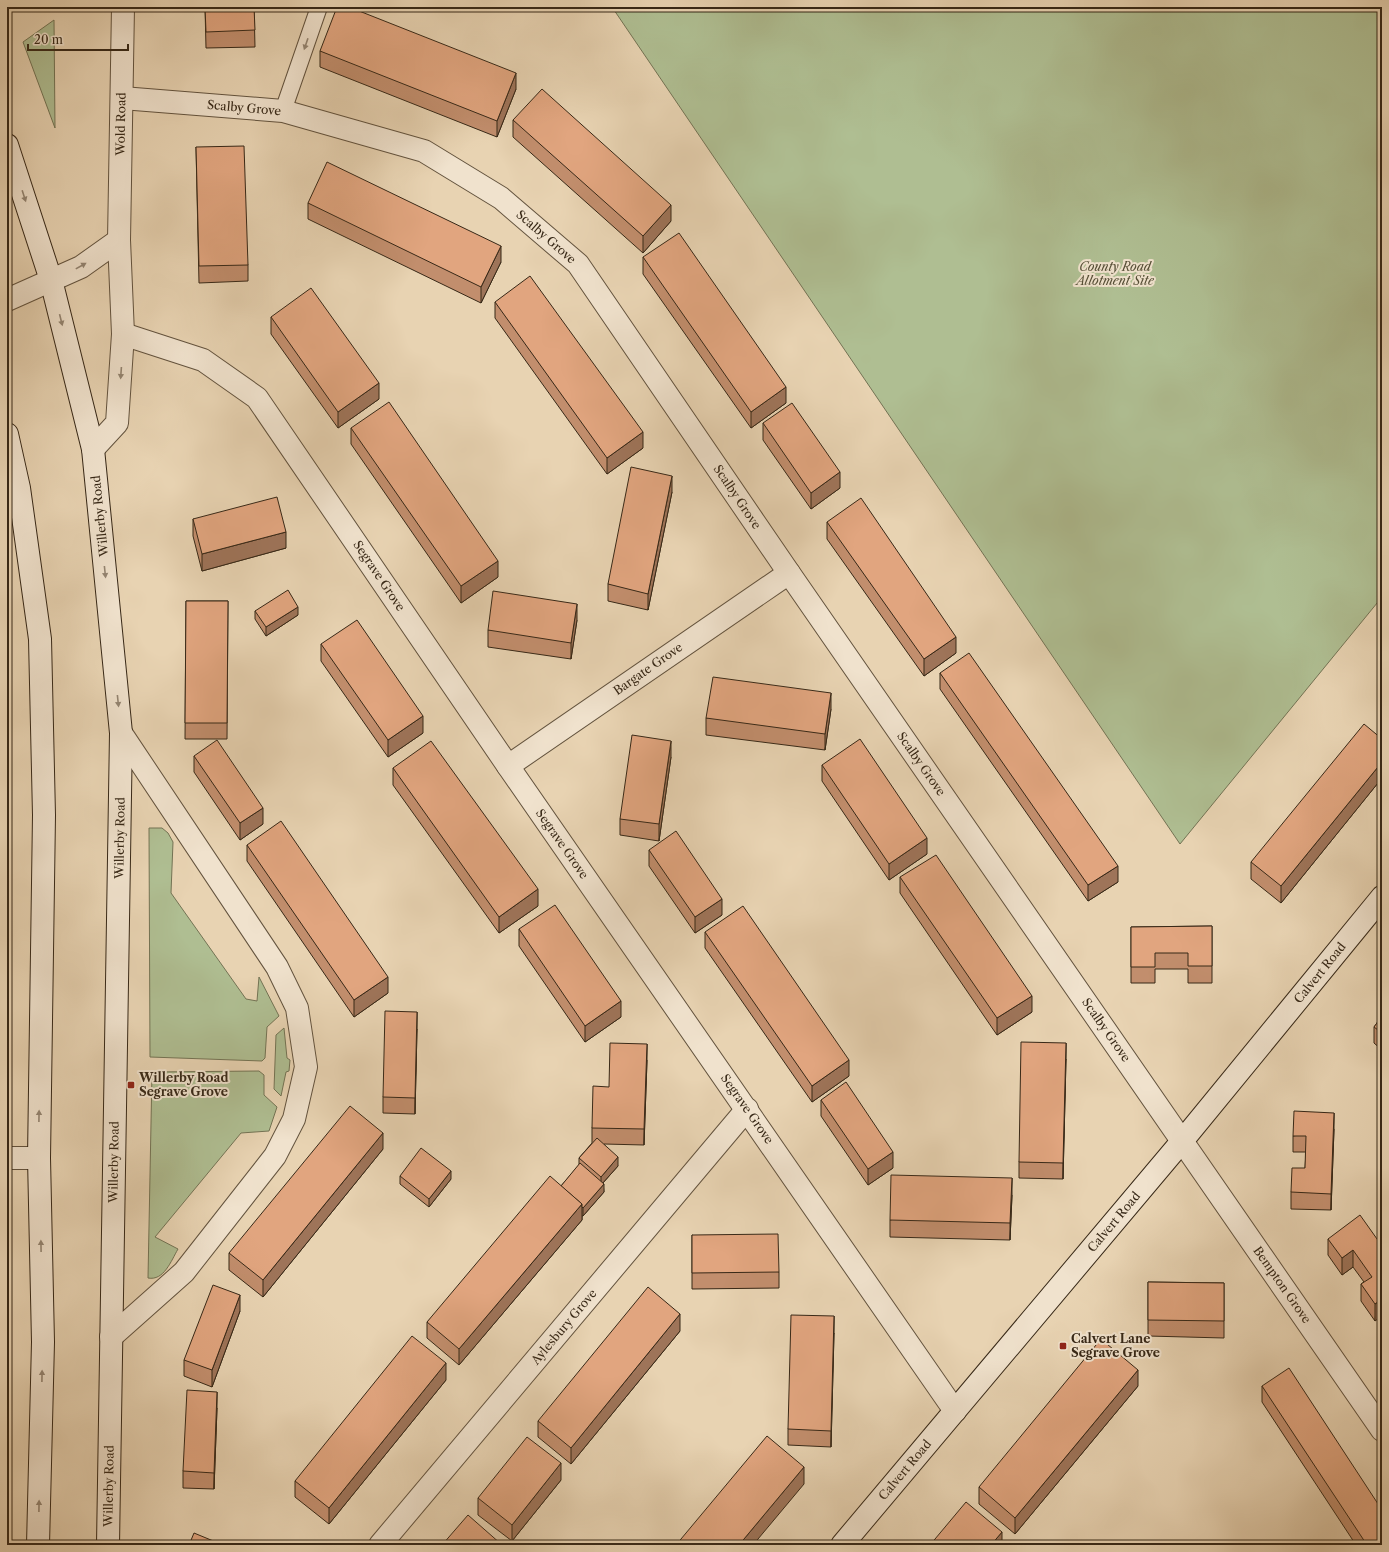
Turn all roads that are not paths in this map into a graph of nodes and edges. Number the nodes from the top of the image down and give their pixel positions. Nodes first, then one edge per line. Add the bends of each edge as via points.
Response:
1 (123, 7) edge
2 (319, 7) edge
3 (122, 98) junction
4 (283, 111) junction
5 (7, 145) edge
6 (119, 240) junction
7 (51, 280) junction
8 (7, 300) edge
9 (123, 334) junction
10 (7, 434) edge
11 (93, 449) junction
12 (13, 490) edge
13 (788, 573) junction
14 (122, 733) junction
15 (508, 766) junction
16 (1382, 897) edge
17 (747, 1109) junction
18 (1183, 1140) junction
19 (7, 1158) edge
20 (39, 1158) junction
21 (111, 1337) junction
22 (955, 1410) junction
23 (1382, 1430) edge
24 (38, 1545) edge
25 (108, 1545) edge
26 (380, 1545) edge
27 (842, 1545) edge

1 - 3 street, Wold Road
2 -> 4 lane
3 - 4 street, Scalby Grove
3 - 6 street, Wold Road
4 - 13 street, Scalby Grove via 424,151 501,198 578,264
5 -> 7 street, Willerby Road
7 -> 6 street via 81,267
6 - 9 street, Wold Road
7 - 8 street
7 -> 11 street, Willerby Road
9 -> 11 street, Wold Road via 117,423
9 - 15 street, Segrave Grove via 203,360 257,398
10 - 12 street
11 -> 14 street, Willerby Road
20 -> 12 street via 44,815 40,639
13 - 15 street, Bargate Grove
13 - 18 street, Scalby Grove
14 - 21 street, Willerby Road
14 - 21 street via 278,967 297,1008 306,1067 294,1119 275,1156 184,1272
15 - 17 street, Segrave Grove
16 - 18 street, Calvert Road
17 - 22 street, Segrave Grove
17 - 26 street, Aylesbury Grove
18 - 22 street, Calvert Road
18 - 23 street, Bempton Grove
19 - 20 street
24 -> 20 street via 43,1342
21 - 25 street, Willerby Road
22 - 27 street, Calvert Road

